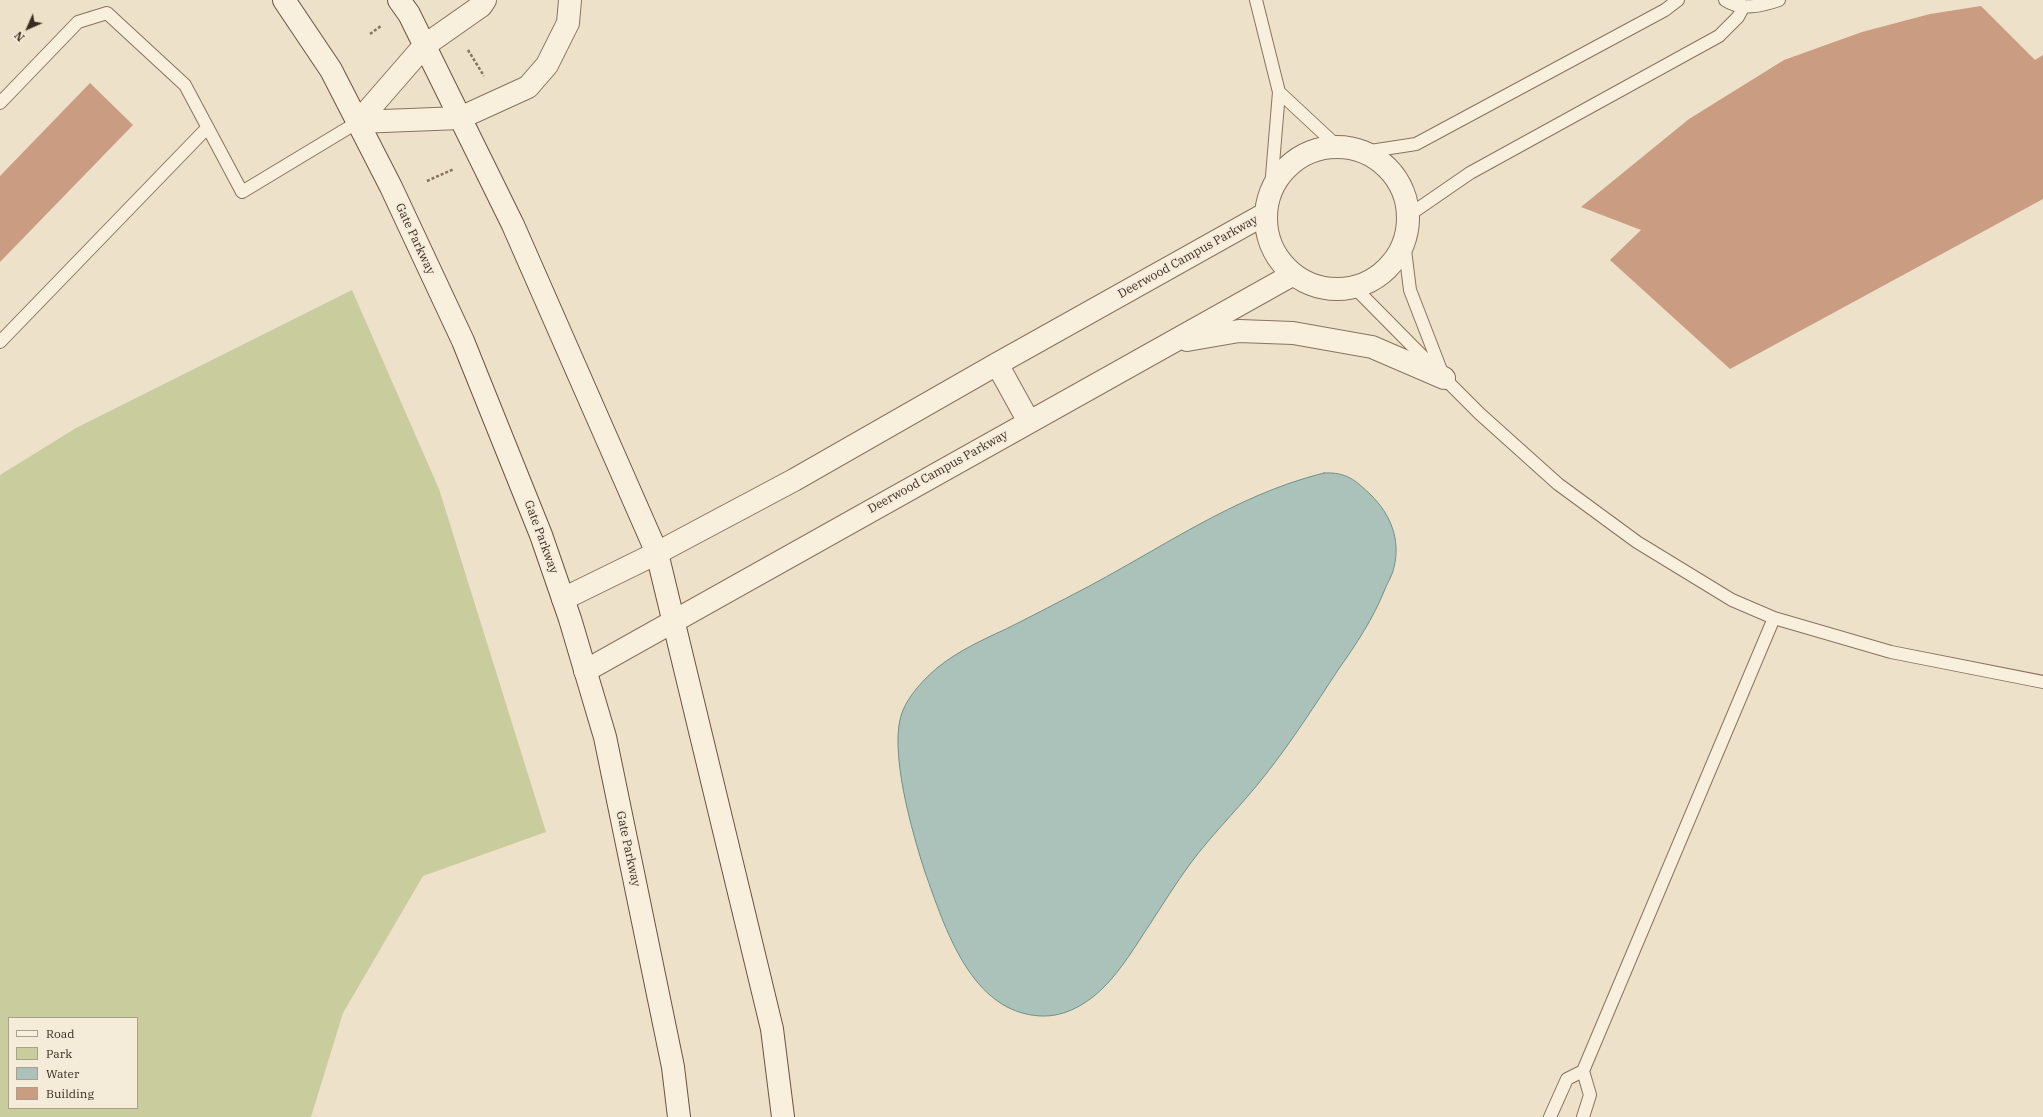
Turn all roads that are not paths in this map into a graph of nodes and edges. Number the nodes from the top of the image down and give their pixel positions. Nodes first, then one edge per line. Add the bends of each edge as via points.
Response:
1 (284, 0) edge
2 (399, 0) edge
3 (485, 0) edge
4 (570, 0) edge
5 (1256, 0) edge
6 (1678, 0) edge
7 (1725, 0) edge
8 (1779, 0) edge
9 (1744, 6) junction
10 (424, 46) junction
11 (1279, 92) junction
12 (0, 103) edge
13 (460, 118) junction
14 (358, 122) junction
15 (207, 128) junction
16 (1337, 146) junction
17 (1364, 152) junction
18 (1271, 188) junction
19 (1265, 214) junction
20 (1409, 215) junction
21 (1404, 242) junction
22 (1292, 275) junction
23 (1354, 287) junction
24 (0, 342) edge
25 (1170, 343) junction
26 (997, 364) junction
27 (1444, 378) junction
28 (1029, 422) junction
29 (657, 553) junction
30 (563, 599) junction
31 (1774, 618) junction
32 (674, 621) junction
33 (585, 671) junction
34 (2043, 682) edge
35 (1583, 1071) junction
36 (679, 1117) edge
37 (783, 1117) edge
38 (1550, 1117) edge
39 (1583, 1117) edge

1 - 14 street, Gate Parkway via 329,67
2 - 10 street via 409,14
3 - 10 street via 481,6
4 - 13 street via 568,24 547,65 528,87
5 - 11 lane
6 - 17 lane via 1665,10 1416,144
7 - 9 lane
8 - 9 lane via 1755,8
9 - 20 lane via 1738,17 1719,36 1470,173
10 - 13 street
10 - 14 street
11 - 16 lane
11 - 18 lane
12 - 15 lane via 78,22 107,13 185,85
13 - 14 street
13 - 29 street via 513,225
14 - 15 lane via 242,192
14 - 30 street, Gate Parkway via 463,341 541,535
15 - 24 lane
16 - 17 street
16 - 18 street via 1310,151 1287,166
17 - 20 street via 1386,166 1402,189
18 - 19 street
19 - 22 street via 1271,248
19 - 26 street, Deerwood Campus Parkway
20 - 21 street
21 - 23 street via 1390,266 1369,283
21 - 27 lane via 1410,290
22 - 23 street via 1316,287 1343,290
22 - 25 street, Deerwood Campus Parkway
23 - 27 lane
25 - 27 street via 1239,331 1293,333 1372,348
25 - 28 street, Deerwood Campus Parkway
26 - 28 street
26 - 29 street, Deerwood Campus Parkway via 794,480
27 - 31 lane via 1558,484 1637,542 1732,600
28 - 32 street, Deerwood Campus Parkway
29 - 30 street, Deerwood Campus Parkway
29 - 32 street
30 - 33 street, Gate Parkway
31 - 34 lane via 1890,652
31 - 35 lane
32 - 33 street, Deerwood Campus Parkway
32 - 37 street via 772,1029
33 - 36 street, Gate Parkway via 605,737 673,1067
35 - 38 lane via 1567,1079
35 - 39 lane via 1590,1096

